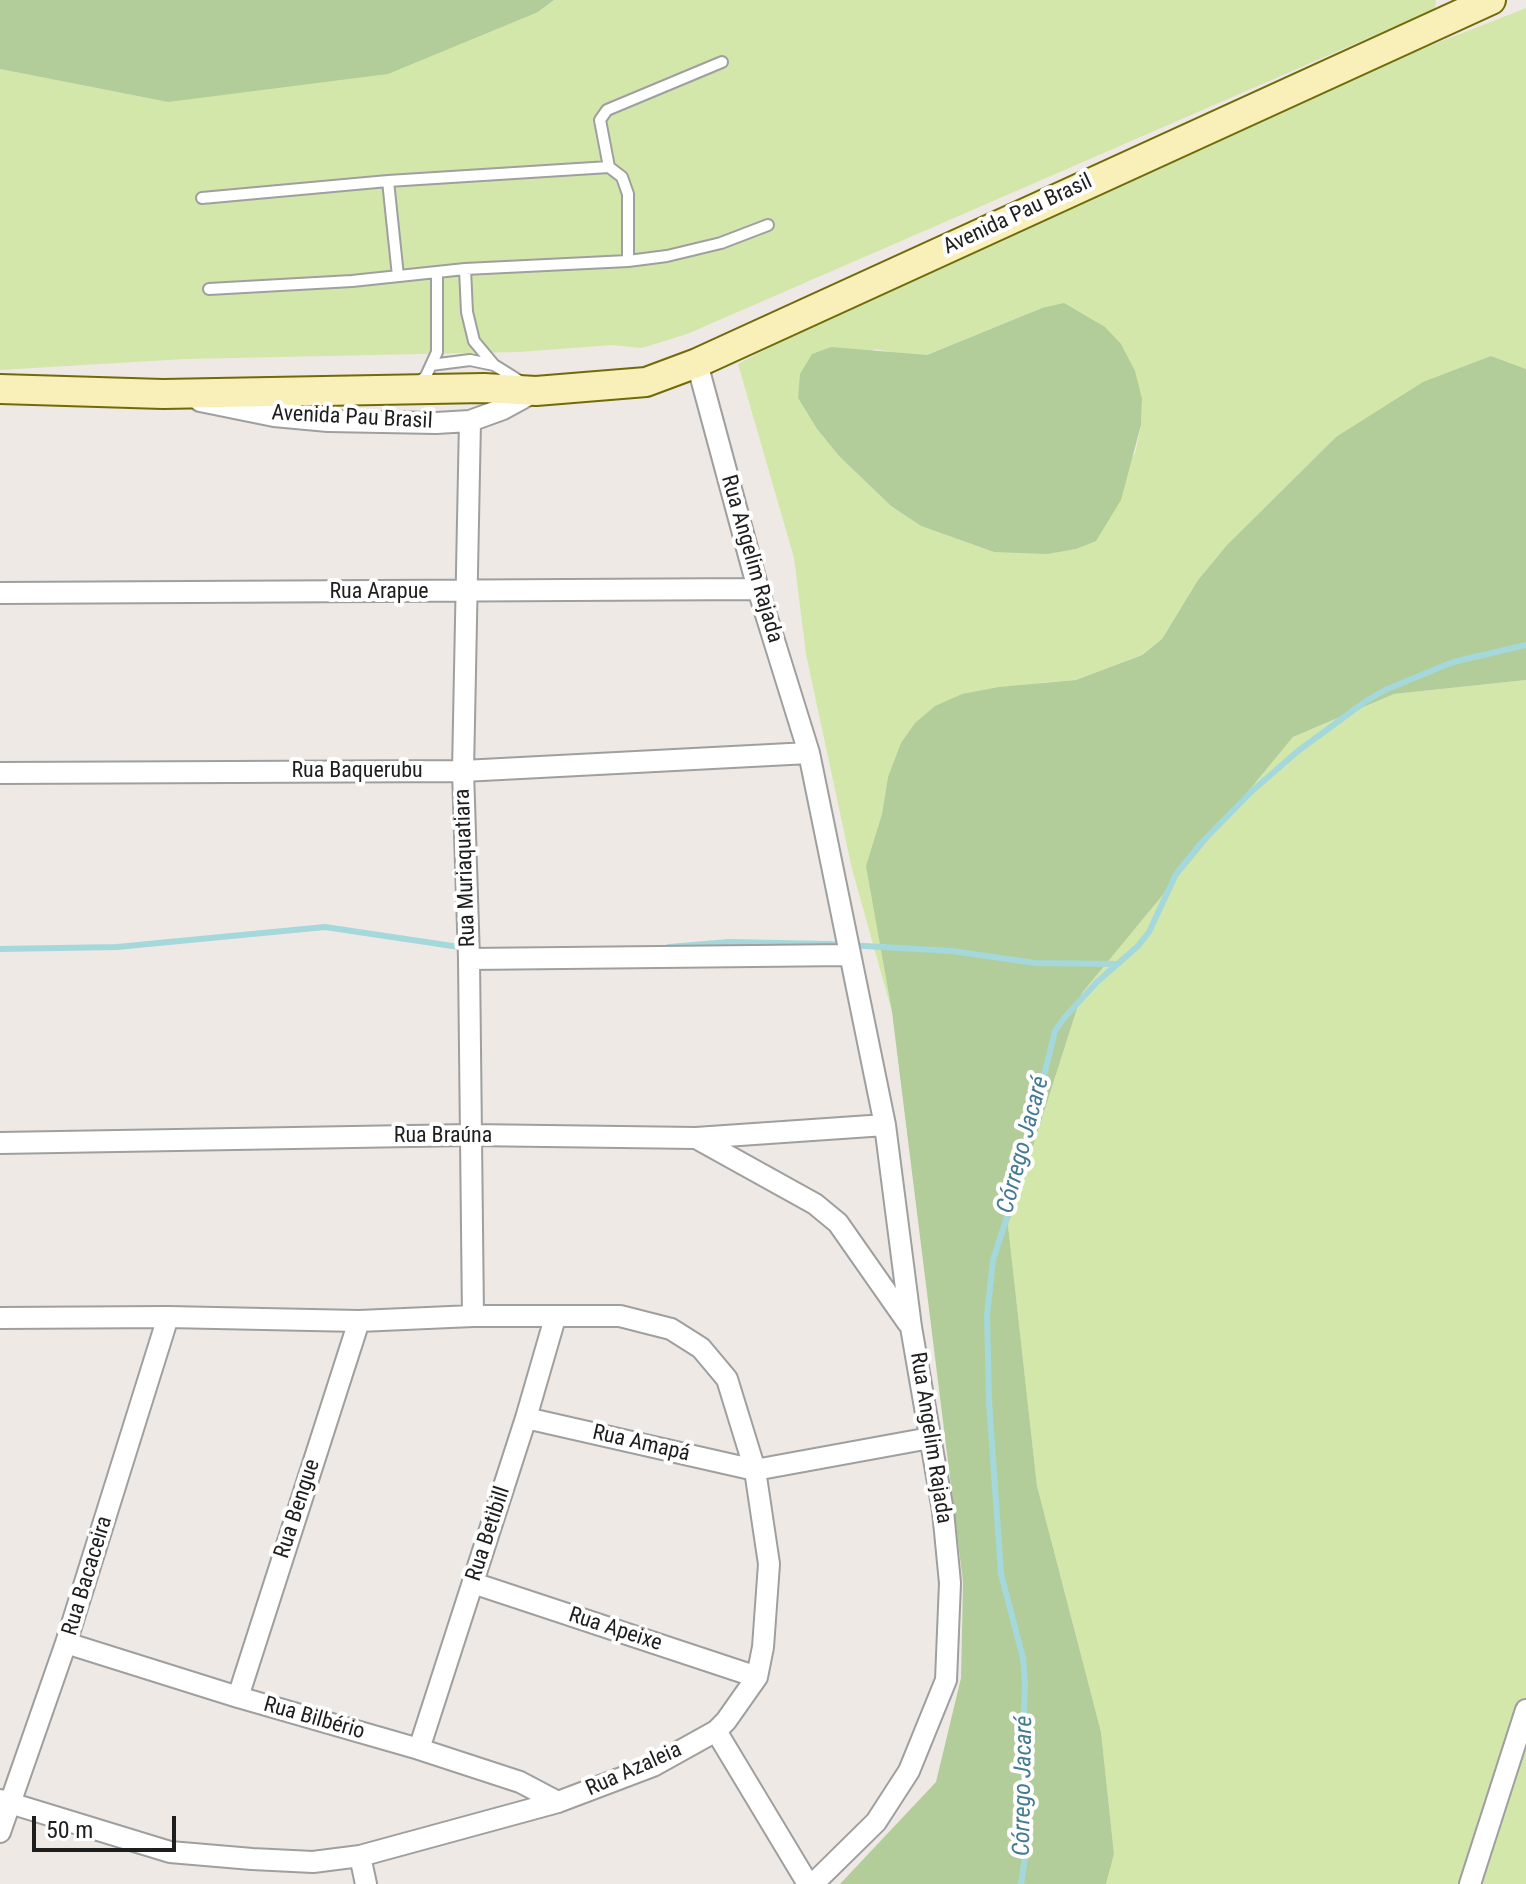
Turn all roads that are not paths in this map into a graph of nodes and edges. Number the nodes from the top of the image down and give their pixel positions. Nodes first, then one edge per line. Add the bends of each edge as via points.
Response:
1 (1491, 0) edge
2 (722, 62) dead end
3 (609, 167) junction
4 (388, 181) junction
5 (202, 198) dead end
6 (768, 225) dead end
7 (628, 261) junction
8 (465, 269) junction
9 (437, 273) junction
10 (398, 276) junction
11 (209, 289) dead end
12 (697, 363) junction
13 (431, 365) junction
14 (494, 365) junction
15 (0, 389) edge
16 (408, 390) junction
17 (536, 391) junction
18 (163, 394) junction
19 (470, 421) junction
20 (758, 589) junction
21 (466, 592) junction
22 (0, 593) edge
23 (809, 753) junction
24 (463, 771) junction
25 (0, 773) edge
26 (847, 946) junction
27 (469, 949) junction
28 (885, 1125) junction
29 (470, 1135) junction
30 (696, 1138) junction
31 (0, 1143) edge
32 (473, 1316) junction
33 (168, 1317) junction
34 (0, 1318) edge
35 (555, 1318) junction
36 (359, 1321) junction
37 (911, 1327) junction
38 (526, 1418) junction
39 (930, 1438) junction
40 (755, 1470) junction
41 (473, 1583) junction
42 (66, 1643) junction
43 (757, 1677) junction
44 (238, 1697) junction
45 (1526, 1710) edge
46 (716, 1731) junction
47 (419, 1749) junction
48 (5, 1802) edge
49 (558, 1802) junction
50 (0, 1832) edge
51 (360, 1856) junction
52 (366, 1884) edge
53 (810, 1884) edge
54 (1470, 1884) edge

1 - 12 main road, Avenida Pau Brasil
2 - 3 lane via 607,110 600,120
3 - 4 lane
3 - 7 lane via 622,177 628,194
4 - 5 lane
4 - 10 lane
6 - 7 lane via 721,243
7 - 8 lane
8 - 9 lane
8 - 14 lane via 474,341
9 - 10 lane
9 - 13 lane via 437,352
10 - 11 lane
12 - 17 main road, Avenida Pau Brasil via 646,382
12 - 20 street, Rua Angelim Rajada
13 - 14 lane via 470,360
13 - 16 lane
14 - 17 lane
15 - 18 main road, Avenida Pau Brasil
16 - 17 main road, Avenida Pau Brasil
16 - 18 main road, Avenida Pau Brasil
17 - 19 street, Avenida Pau Brasil
18 - 19 street, Avenida Pau Brasil via 287,417
19 - 21 street, Rua Muriaquatiara
20 - 21 street, Rua Arapue
20 - 23 street, Rua Angelim Rajada
21 - 22 street, Rua Arapue
21 - 24 street, Rua Muriaquatiara
23 - 24 street, Rua Baquerubu
23 - 26 street, Rua Angelim Rajada
24 - 25 street, Rua Baquerubu
24 - 27 street, Rua Muriaquatiara
26 - 27 street
26 - 28 street, Rua Angelim Rajada
27 - 29 street, Rua Muriaquatiara
28 - 30 street, Rua Braúna
28 - 37 street, Rua Angelim Rajada
29 - 30 street, Rua Braúna
29 - 31 street, Rua Braúna
29 - 32 street, Rua Muriaquatiara
30 - 37 street via 815,1204 838,1223
32 - 35 street, Rua Azaleia
32 - 36 street, Rua Azaleia
33 - 34 street, Rua Azaleia
33 - 36 street, Rua Azaleia
33 - 42 street, Rua Bacaceira
35 - 38 street, Rua Betibill
35 - 40 street, Rua Azaleia via 620,1316 671,1329 701,1348 727,1379
36 - 44 street, Rua Bengue
37 - 39 street, Rua Angelim Rajada
38 - 40 street, Rua Amapá
38 - 41 street, Rua Betibill
39 - 40 street
39 - 53 street, Rua Angelim Rajada via 950,1583 946,1680 909,1771 876,1822
40 - 43 street, Rua Azaleia via 769,1564
41 - 43 street, Rua Apeixe
41 - 47 street, Rua Betibill
42 - 44 street, Rua Bilbério
42 - 48 street, Rua Bacaceira
43 - 46 street, Rua Azaleia
44 - 47 street, Rua Bilbério
45 - 54 street
46 - 49 street, Rua Azaleia via 653,1766
46 - 53 street
47 - 49 street, Rua Bilbério via 520,1782
48 - 50 street, Rua Bacaceira
48 - 51 street, Rua Azaleia via 170,1852 313,1862
49 - 51 street, Rua Azaleia
51 - 52 street

